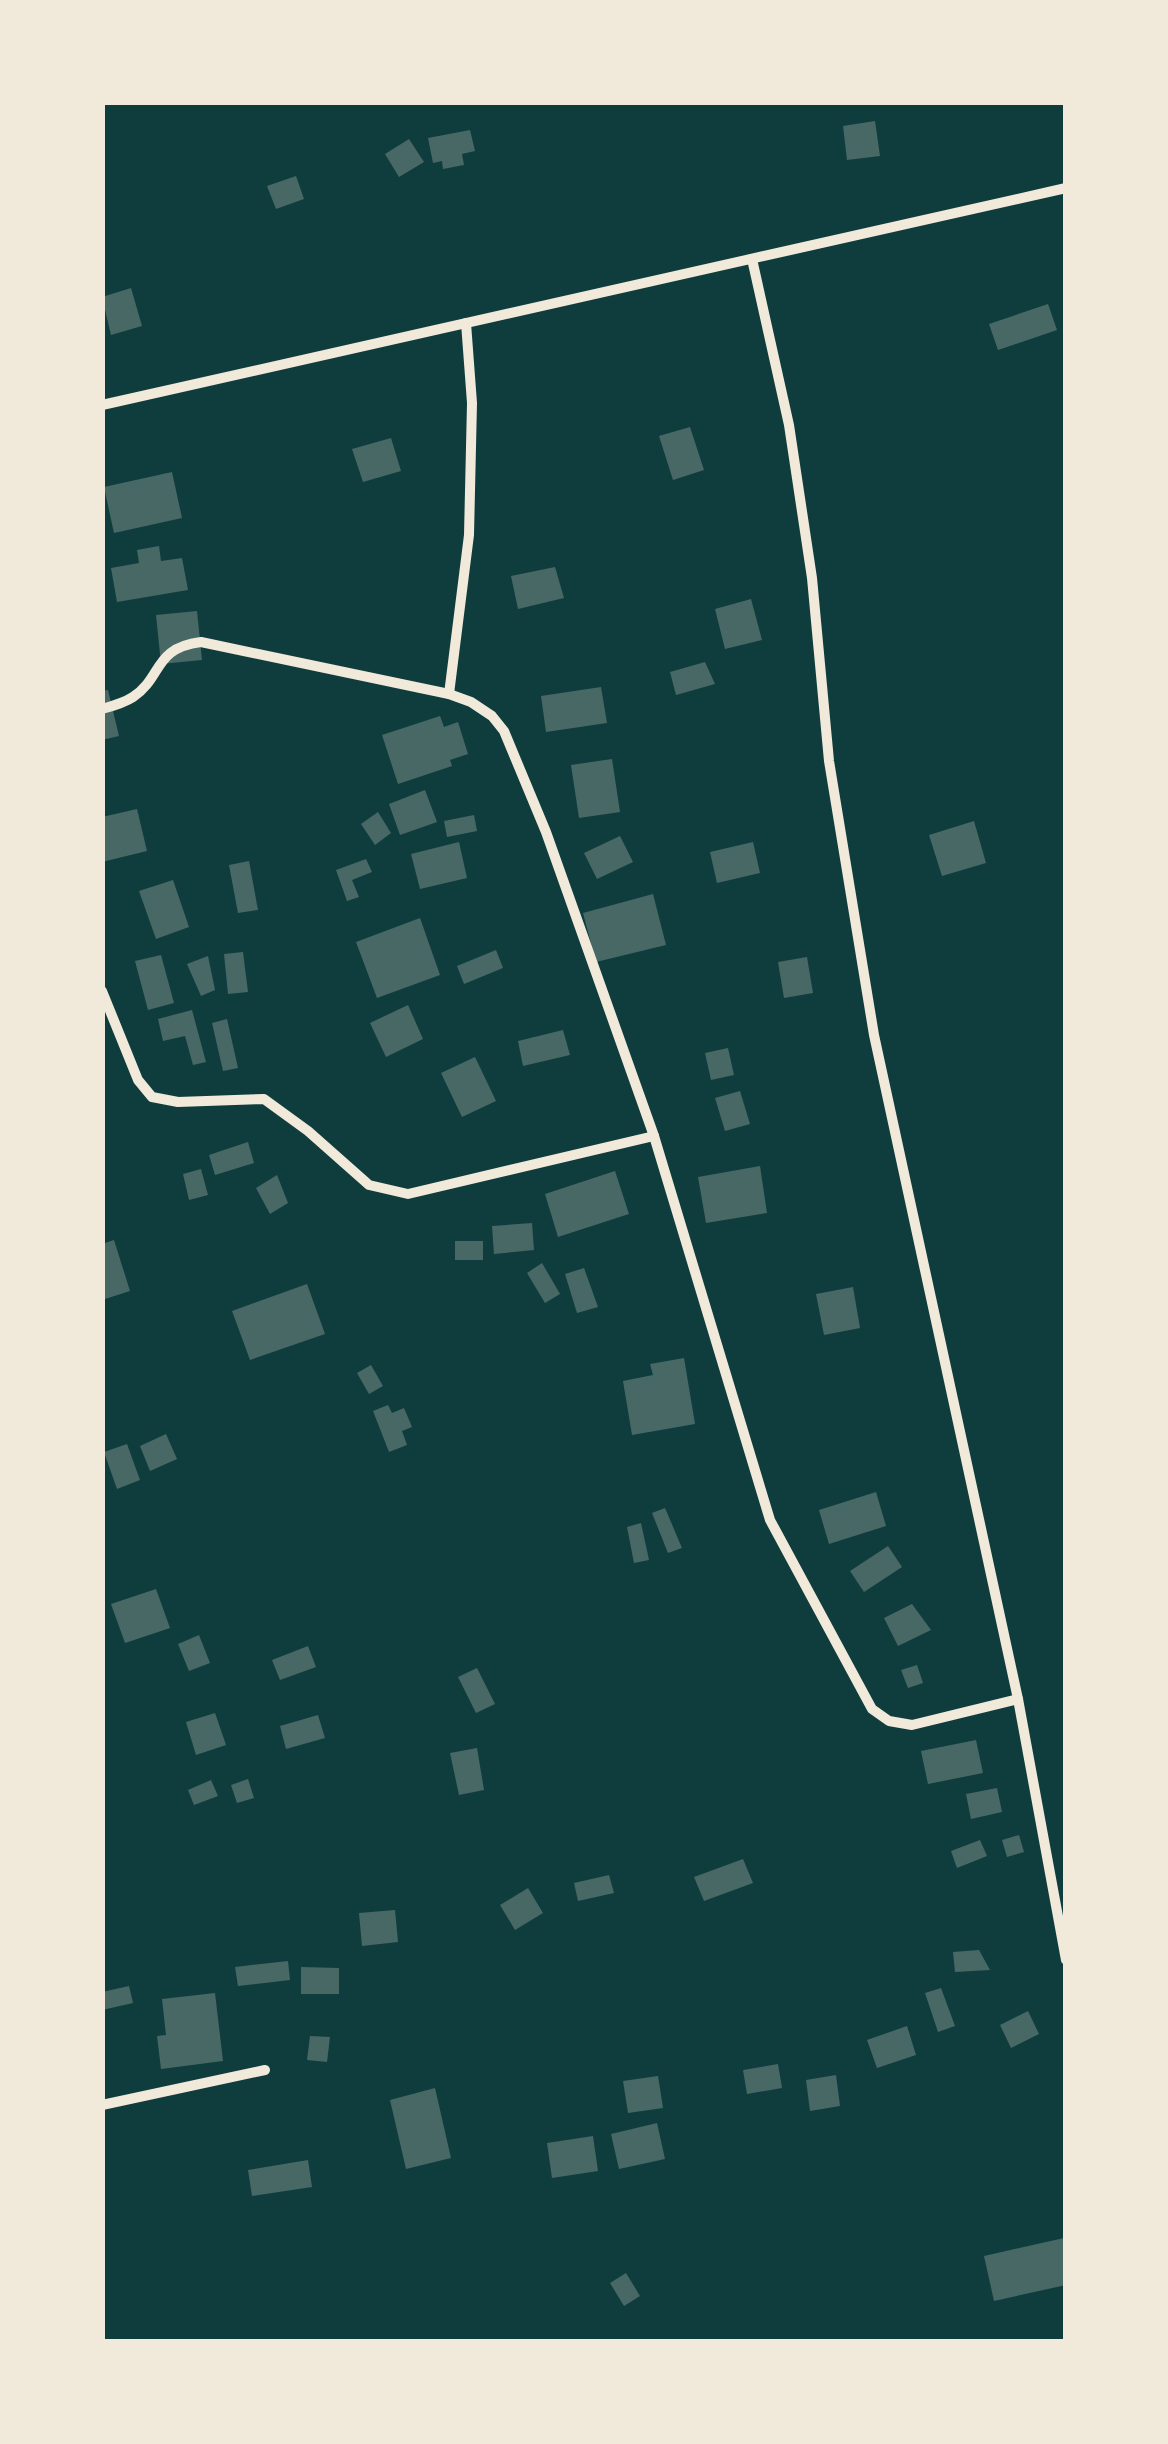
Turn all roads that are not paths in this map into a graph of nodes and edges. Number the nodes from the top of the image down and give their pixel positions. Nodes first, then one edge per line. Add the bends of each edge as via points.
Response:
1 (1066, 188) edge
2 (752, 259) junction
3 (466, 323) junction
4 (102, 405) edge
5 (449, 694) junction
6 (102, 710) edge
7 (102, 991) edge
8 (654, 1136) junction
9 (1018, 1699) junction
10 (1066, 1960) edge
11 (265, 2070) dead end
12 (102, 2105) edge

1 - 2 street
2 - 3 street
2 - 9 street via 789,425 829,761 874,1035
3 - 4 street
3 - 5 street via 469,535
5 - 6 street via 202,642 163,658 136,696
5 - 8 street via 492,716 504,731
7 - 8 street via 138,1080 152,1097 264,1099 368,1185 408,1194
8 - 9 street via 770,1520 872,1709 912,1726
9 - 10 street
11 - 12 street

